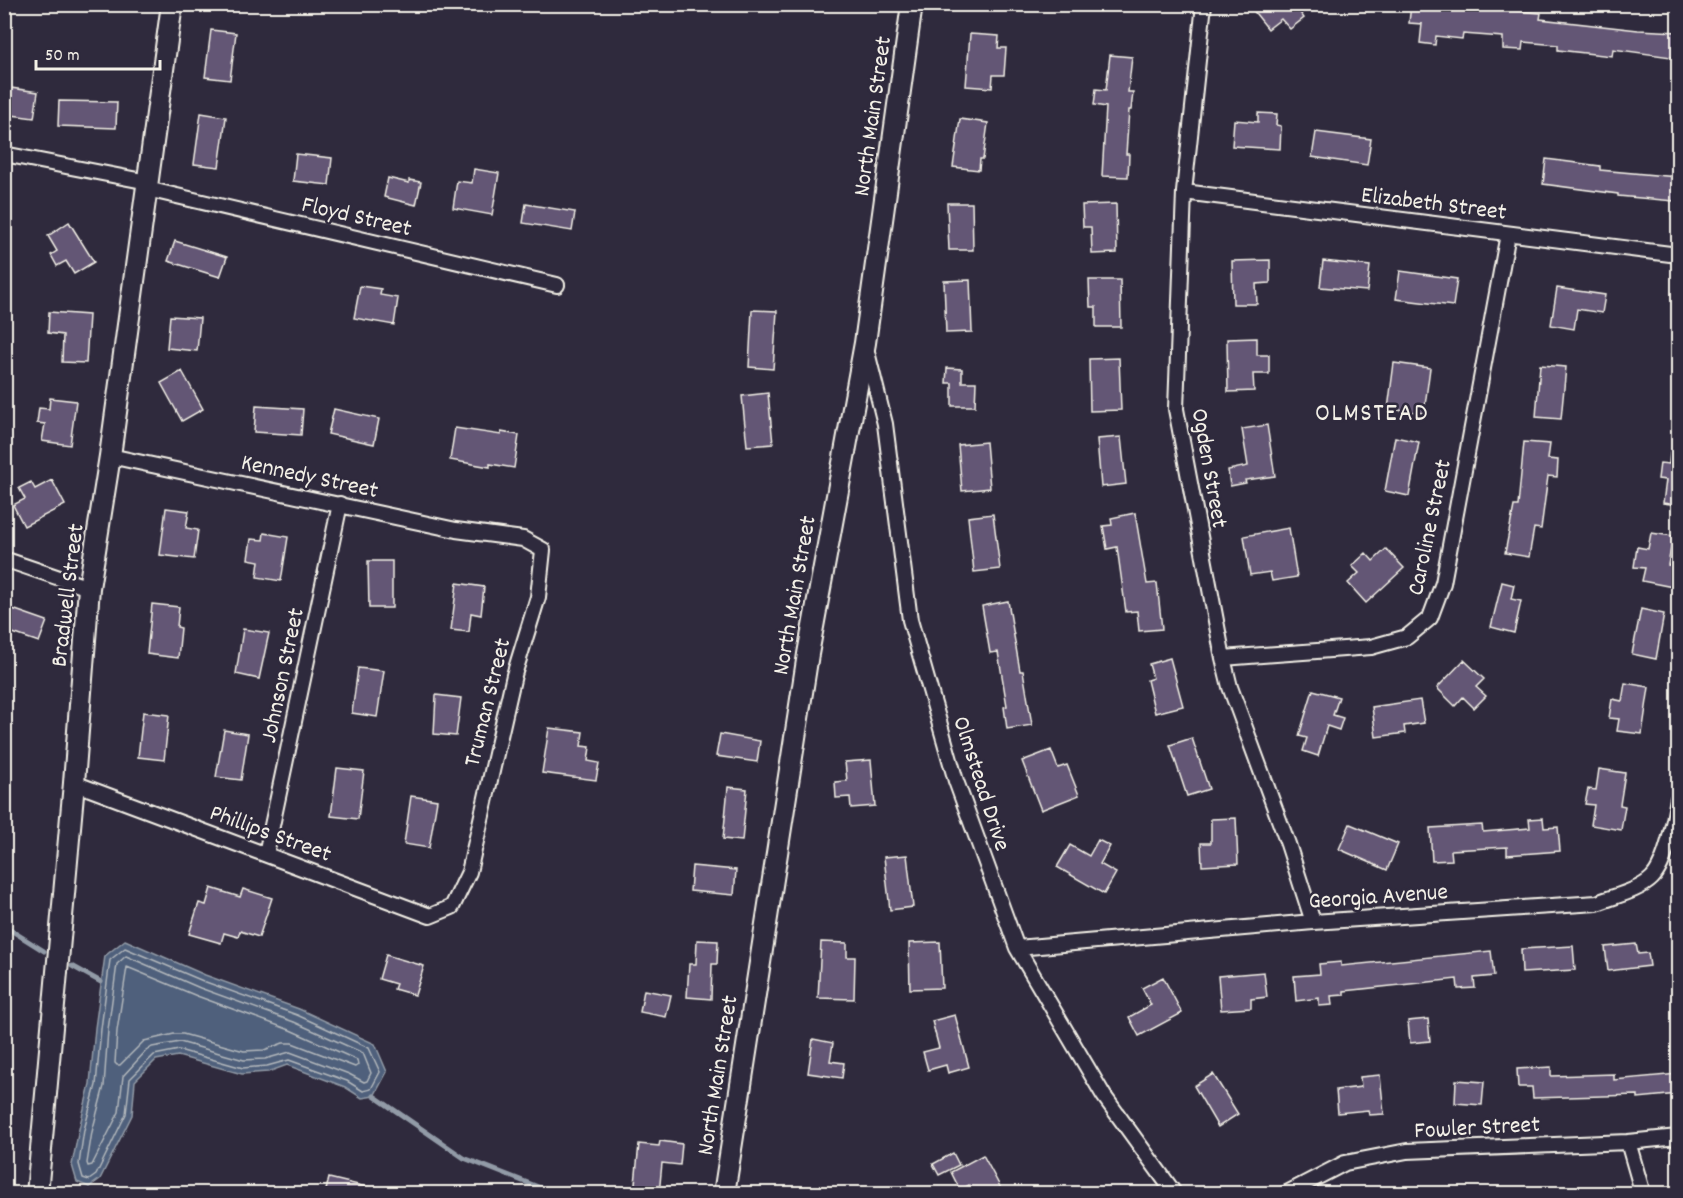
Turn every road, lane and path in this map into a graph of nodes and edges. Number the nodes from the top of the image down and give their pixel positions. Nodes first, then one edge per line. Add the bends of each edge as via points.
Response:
1 (172, 4) edge
2 (912, 4) edge
3 (1204, 4) edge
4 (4, 154) edge
5 (148, 186) junction
6 (1184, 192) junction
7 (1508, 234) junction
8 (1678, 255) edge
9 (557, 285) dead end
10 (865, 344) junction
11 (110, 456) junction
12 (340, 504) junction
13 (500, 535) joint
14 (4, 559) edge
15 (89, 588) junction
16 (1223, 658) junction
17 (74, 783) junction
18 (1678, 798) edge
19 (267, 854) junction
20 (452, 907) joint
21 (1313, 922) junction
22 (1017, 948) junction
23 (1678, 1137) edge
24 (1628, 1142) junction
25 (37, 1194) edge
26 (724, 1194) edge
27 (1175, 1194) edge
28 (1285, 1194) edge
29 (1643, 1194) edge

1 - 5 street, Bradwell Street
2 - 10 street, North Main Street
3 - 6 street, Ogden Street
4 - 5 street, Floyd Street
5 - 9 street, Floyd Street
5 - 11 street, Bradwell Street
6 - 7 street, Elizabeth Street
6 - 16 street, Ogden Street via 1176,410
7 - 8 street, Elizabeth Street
7 - 16 street, Caroline Street via 1443,583 1430,618 1407,637 1371,647
10 - 22 street, Olmstead Drive via 885,424 910,620 956,782
10 - 26 street, North Main Street via 808,654
11 - 12 street, Kennedy Street
11 - 15 street, Bradwell Street
12 - 13 street, Kennedy Street via 456,530
12 - 19 street, Johnson Street
13 - 20 street, Truman Street via 523,539 543,550 538,597 514,675 469,872
14 - 15 street
15 - 17 street, Bradwell Street
16 - 21 street, Ogden Street
17 - 19 street, Phillips Street
17 - 25 street, Bradwell Street
18 - 21 street, Georgia Avenue via 1672,832 1653,877 1633,890 1597,903
19 - 20 street, Phillips Street via 430,916
21 - 22 street, Georgia Avenue
22 - 27 street, Olmstead Drive via 1104,1096
23 - 24 street, Fowler Street
24 - 28 street, Fowler Street via 1407,1151 1345,1163
24 - 29 street

